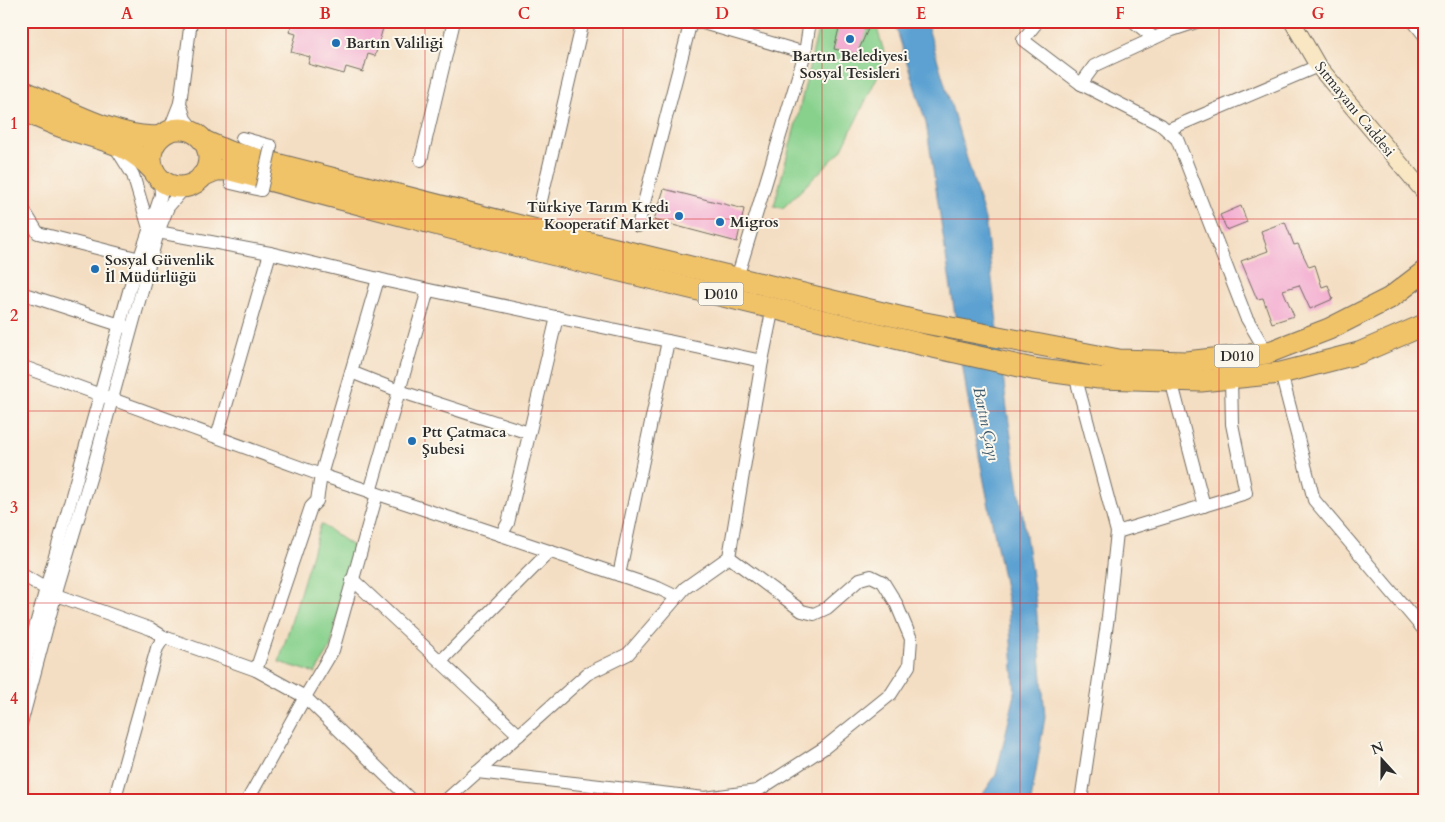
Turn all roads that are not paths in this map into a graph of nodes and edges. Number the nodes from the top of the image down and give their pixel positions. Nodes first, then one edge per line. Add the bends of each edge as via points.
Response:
1 (191, 21) edge
2 (454, 21) edge
3 (583, 21) edge
4 (691, 21) edge
5 (696, 21) edge
6 (810, 21) edge
7 (1038, 21) edge
8 (1133, 21) edge
9 (1199, 21) edge
10 (1292, 21) edge
11 (1414, 21) edge
12 (1424, 35) edge
13 (1154, 38) junction
14 (805, 53) junction
15 (1318, 66) junction
16 (1081, 84) junction
17 (21, 90) edge
18 (180, 104) junction
19 (21, 110) edge
20 (1167, 130) junction
21 (165, 133) junction
22 (200, 137) junction
23 (242, 138) dead end
24 (110, 142) junction
25 (420, 160) dead end
26 (157, 174) junction
27 (194, 181) junction
28 (231, 183) dead end
29 (1424, 192) edge
30 (540, 205) dead end
31 (21, 206) edge
32 (638, 226) dead end
33 (154, 230) junction
34 (521, 237) junction
35 (270, 252) junction
36 (140, 259) junction
37 (1424, 272) edge
38 (737, 278) junction
39 (378, 279) junction
40 (428, 290) junction
41 (21, 293) edge
42 (773, 307) junction
43 (557, 317) junction
44 (1424, 325) edge
45 (126, 326) junction
46 (668, 340) junction
47 (1267, 353) junction
48 (762, 361) junction
49 (21, 366) edge
50 (351, 372) junction
51 (1281, 373) junction
52 (1075, 375) junction
53 (1231, 378) junction
54 (1171, 380) junction
55 (399, 391) junction
56 (107, 396) junction
57 (529, 433) junction
58 (217, 437) junction
59 (321, 475) junction
60 (374, 493) junction
61 (1204, 506) junction
62 (1117, 532) junction
63 (502, 535) junction
64 (550, 551) junction
65 (729, 557) junction
66 (21, 574) edge
67 (619, 575) junction
68 (352, 579) junction
69 (51, 593) junction
70 (677, 598) junction
71 (1424, 630) edge
72 (164, 637) junction
73 (441, 661) junction
74 (256, 670) junction
75 (21, 678) edge
76 (305, 697) junction
77 (21, 724) edge
78 (519, 736) junction
79 (477, 772) junction
80 (114, 801) edge
81 (247, 801) edge
82 (412, 801) edge
83 (445, 801) edge
84 (1081, 801) edge

1 - 18 street
2 - 25 street
3 - 30 street
4 - 32 street
5 - 14 street
6 - 14 street
7 - 16 street via 1023,40
8 - 13 street
9 - 13 street
10 - 15 street, Sıtmayanı Caddesi
11 - 12 street
13 - 16 street via 1094,66
14 - 38 street
15 - 20 street
15 - 29 street, Sıtmayanı Caddesi
16 - 20 street
17 - 21 highway via 73,114 132,134 147,138
18 - 21 street
18 - 22 street via 185,119
19 - 24 highway
20 - 47 street via 1177,139 1246,317
21 - 22 highway via 179,129
21 - 26 highway via 152,152
22 - 27 highway via 209,159
22 - 34 highway via 229,152
23 - 28 street, bridge via 271,146 261,190
24 - 26 highway via 130,149
24 - 33 street via 133,175
26 - 27 highway via 177,186
26 - 33 street via 160,195
27 - 33 street via 168,207
27 - 34 highway via 216,170 231,170
31 - 36 street via 38,233
33 - 35 street
33 - 36 street
33 - 45 street
34 - 38 highway, D010
34 - 42 highway, D010
35 - 39 street
35 - 58 street
36 - 45 street
37 - 47 highway, D010 via 1390,298 1329,329
38 - 47 highway, D010 via 920,322 1119,360 1186,362
39 - 40 street
39 - 50 street
40 - 43 street
40 - 55 street
41 - 45 street
42 - 48 street
42 - 52 highway, D010 via 924,345
43 - 46 street
43 - 57 street
44 - 51 highway, D010 via 1359,353
45 - 56 street
46 - 48 street
46 - 67 street
48 - 65 street
49 - 56 street
50 - 55 street
50 - 59 street
51 - 53 highway, D010
51 - 71 street via 1314,500
52 - 54 highway, D010
52 - 62 street
53 - 54 highway, D010
53 - 61 street via 1232,424 1246,493
54 - 61 street
55 - 57 street
55 - 60 street
56 - 58 street
56 - 69 street
57 - 63 street via 508,524
58 - 59 street
59 - 60 street
59 - 74 street via 317,501 311,507
60 - 63 street
60 - 68 street
61 - 62 street
62 - 84 street
63 - 64 street
64 - 67 street
64 - 73 street
65 - 70 street via 685,588
65 - 79 street via 802,611 814,614 827,608 860,579 871,576 883,582 896,603 911,640 908,666 891,694 824,748 757,791 705,798
66 - 69 street
67 - 70 street
68 - 73 street
68 - 76 street via 333,650
69 - 72 street via 151,629
69 - 75 street
69 - 77 street
70 - 78 street via 628,654 587,674
72 - 74 street
72 - 80 street via 157,648
73 - 78 street
74 - 76 street
76 - 81 street
76 - 82 street
78 - 79 street
79 - 83 street

